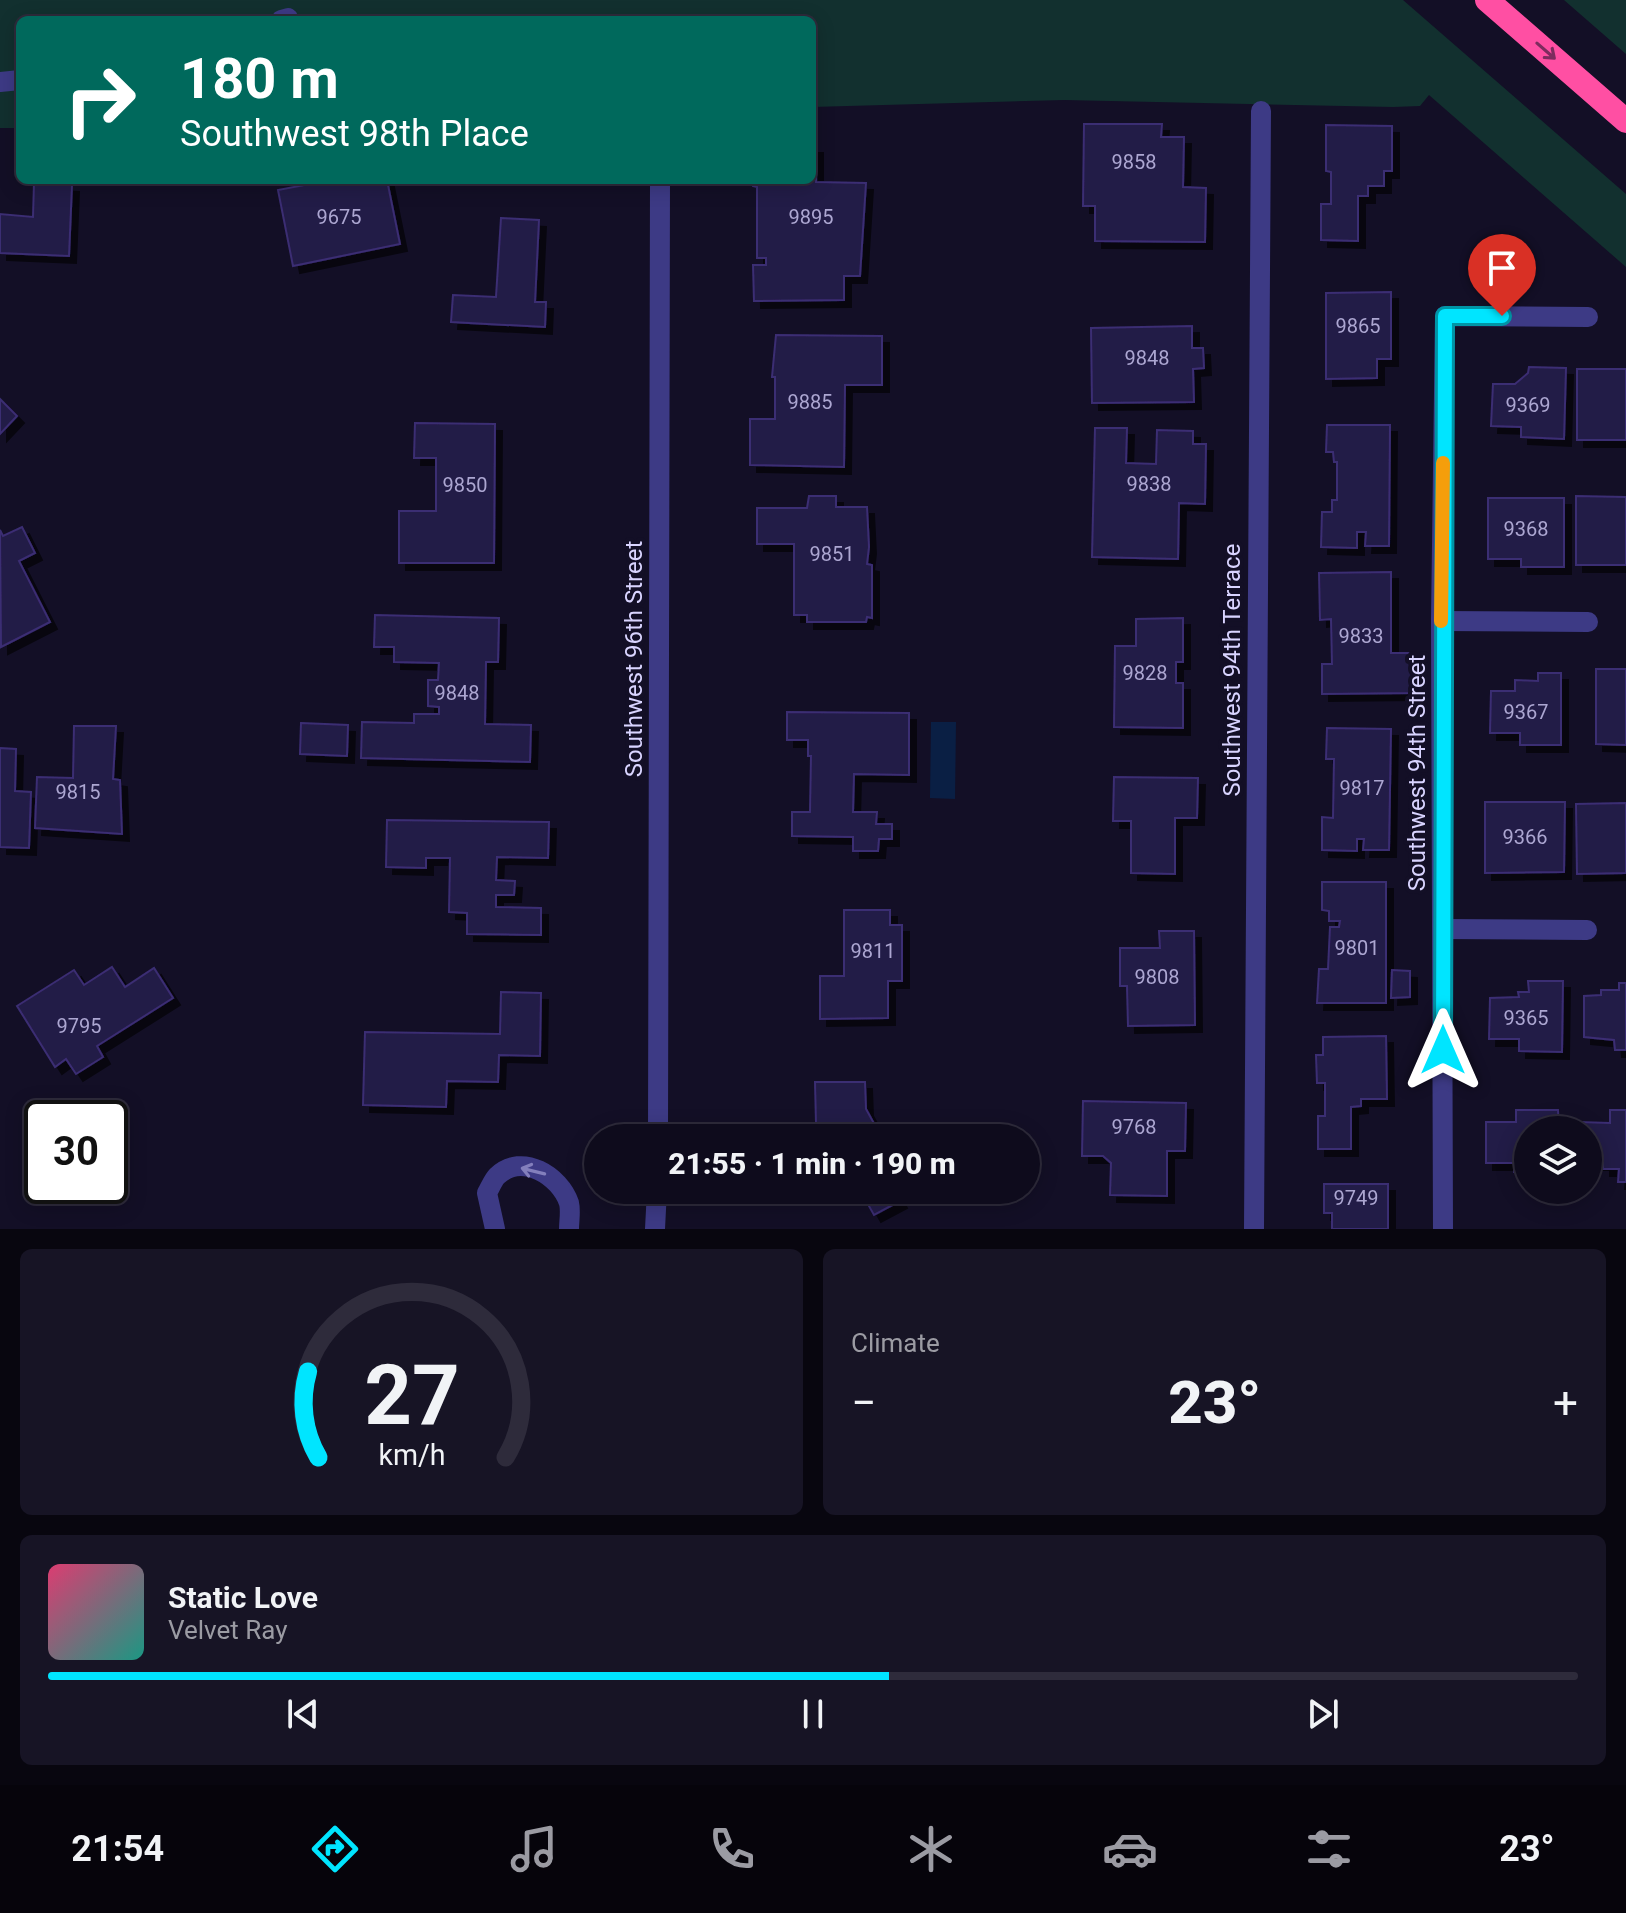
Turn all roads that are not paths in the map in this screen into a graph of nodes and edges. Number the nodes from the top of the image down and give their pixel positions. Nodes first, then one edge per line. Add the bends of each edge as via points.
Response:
1 (1487, 0) edge
2 (1261, 111) dead end
3 (1626, 121) edge
4 (660, 184) edge
5 (1588, 317) dead end
6 (1441, 621) junction
7 (1588, 622) dead end
8 (1444, 929) junction
9 (1587, 930) dead end
10 (658, 1124) edge
11 (656, 1204) edge
12 (495, 1229) edge
13 (569, 1229) edge
14 (655, 1229) edge
15 (1254, 1229) edge
16 (1443, 1229) edge

1 -> 3 highway
2 - 15 street, Southwest 94th Terrace
4 - 10 street, Southwest 96th Street
5 - 6 street, Southwest 94th Street via 1445,316
6 - 7 street
6 - 8 street, Southwest 94th Street
8 - 9 street
8 - 16 street, Southwest 94th Street
11 - 14 street
13 -> 12 street via 570,1205 556,1179 534,1168 513,1168 497,1176 487,1193

